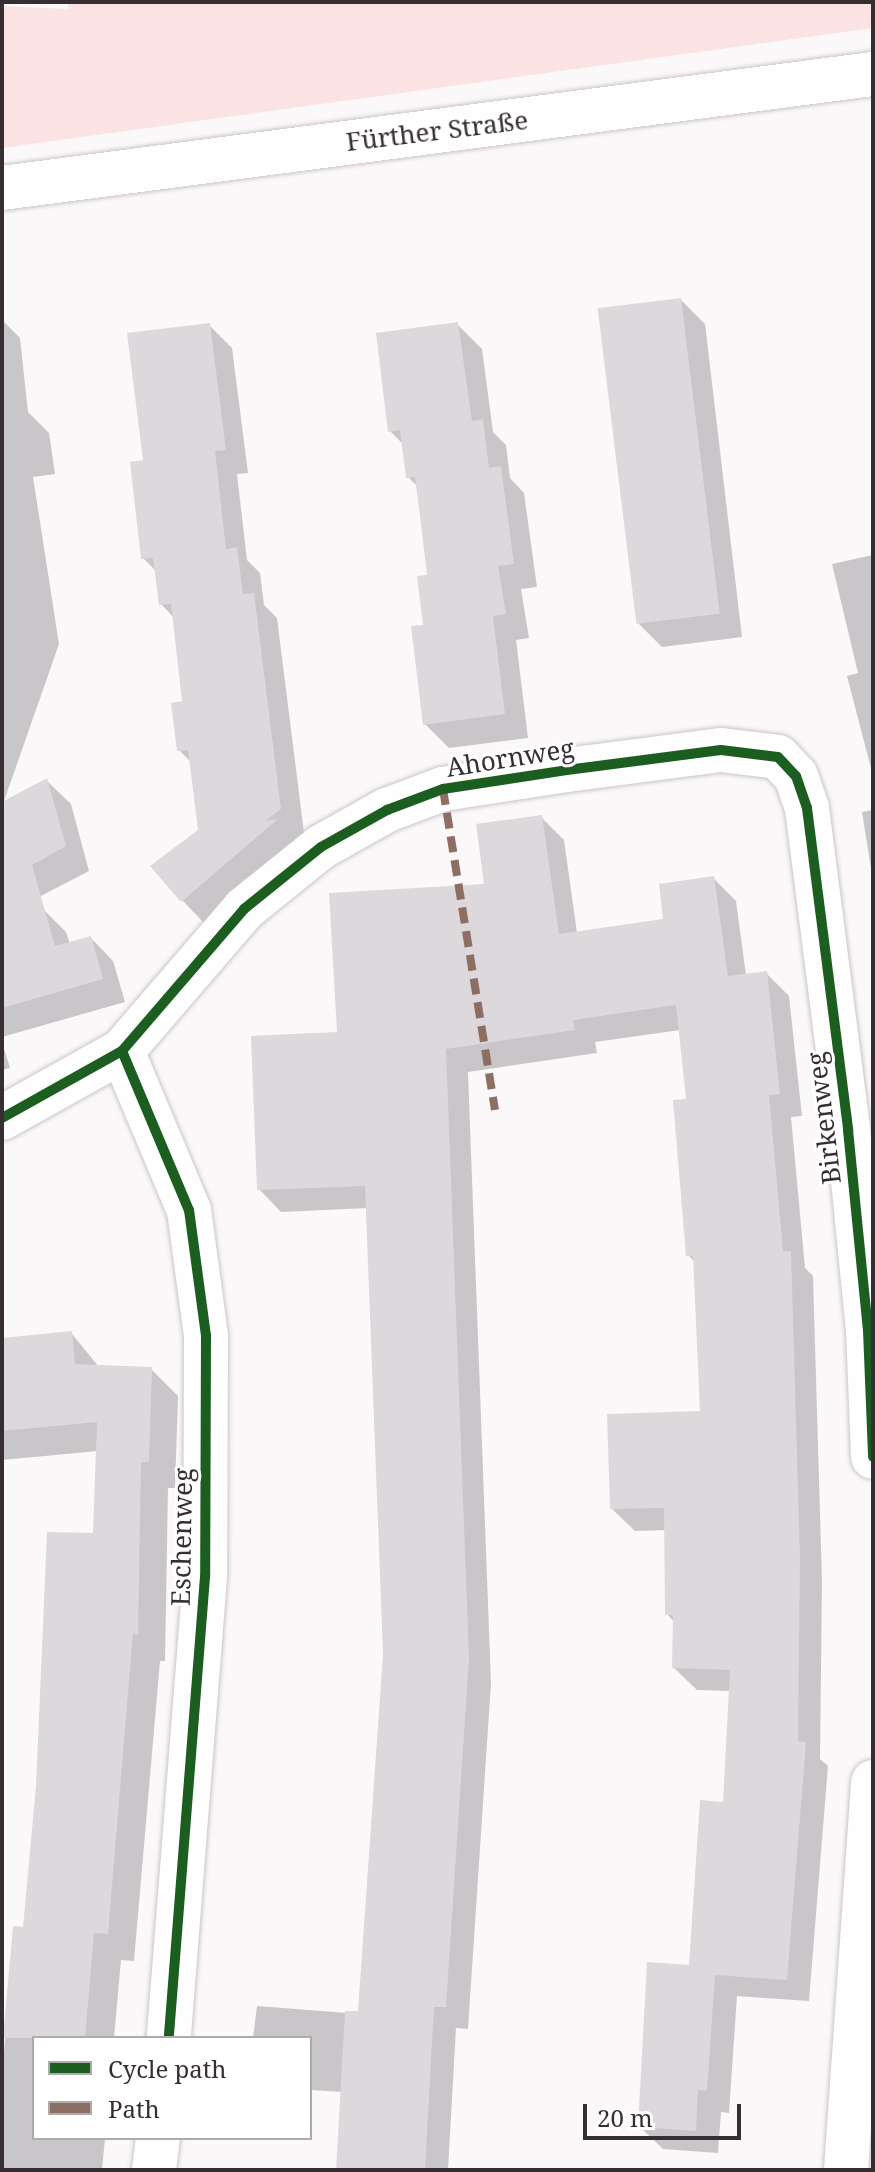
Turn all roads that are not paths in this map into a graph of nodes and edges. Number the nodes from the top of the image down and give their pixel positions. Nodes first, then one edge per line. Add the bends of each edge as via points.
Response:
1 (873, 74) edge
2 (2, 188) edge
3 (796, 776) joint
4 (122, 1051) junction
5 (2, 1118) edge
6 (873, 1457) edge
7 (873, 1782) edge
8 (169, 2036) edge
9 (158, 2140) edge
10 (154, 2170) edge
11 (846, 2170) edge

1 - 2 street, Fürther Straße
3 - 4 street, Ahornweg via 778,757 721,750 443,789 387,810 321,847 244,909
3 - 6 street, Birkenweg via 807,808 848,1130 868,1330
4 - 5 street, Ahornweg
4 - 8 street, Eschenweg via 189,1210 206,1336 202,1625
7 - 11 street
9 - 10 street

